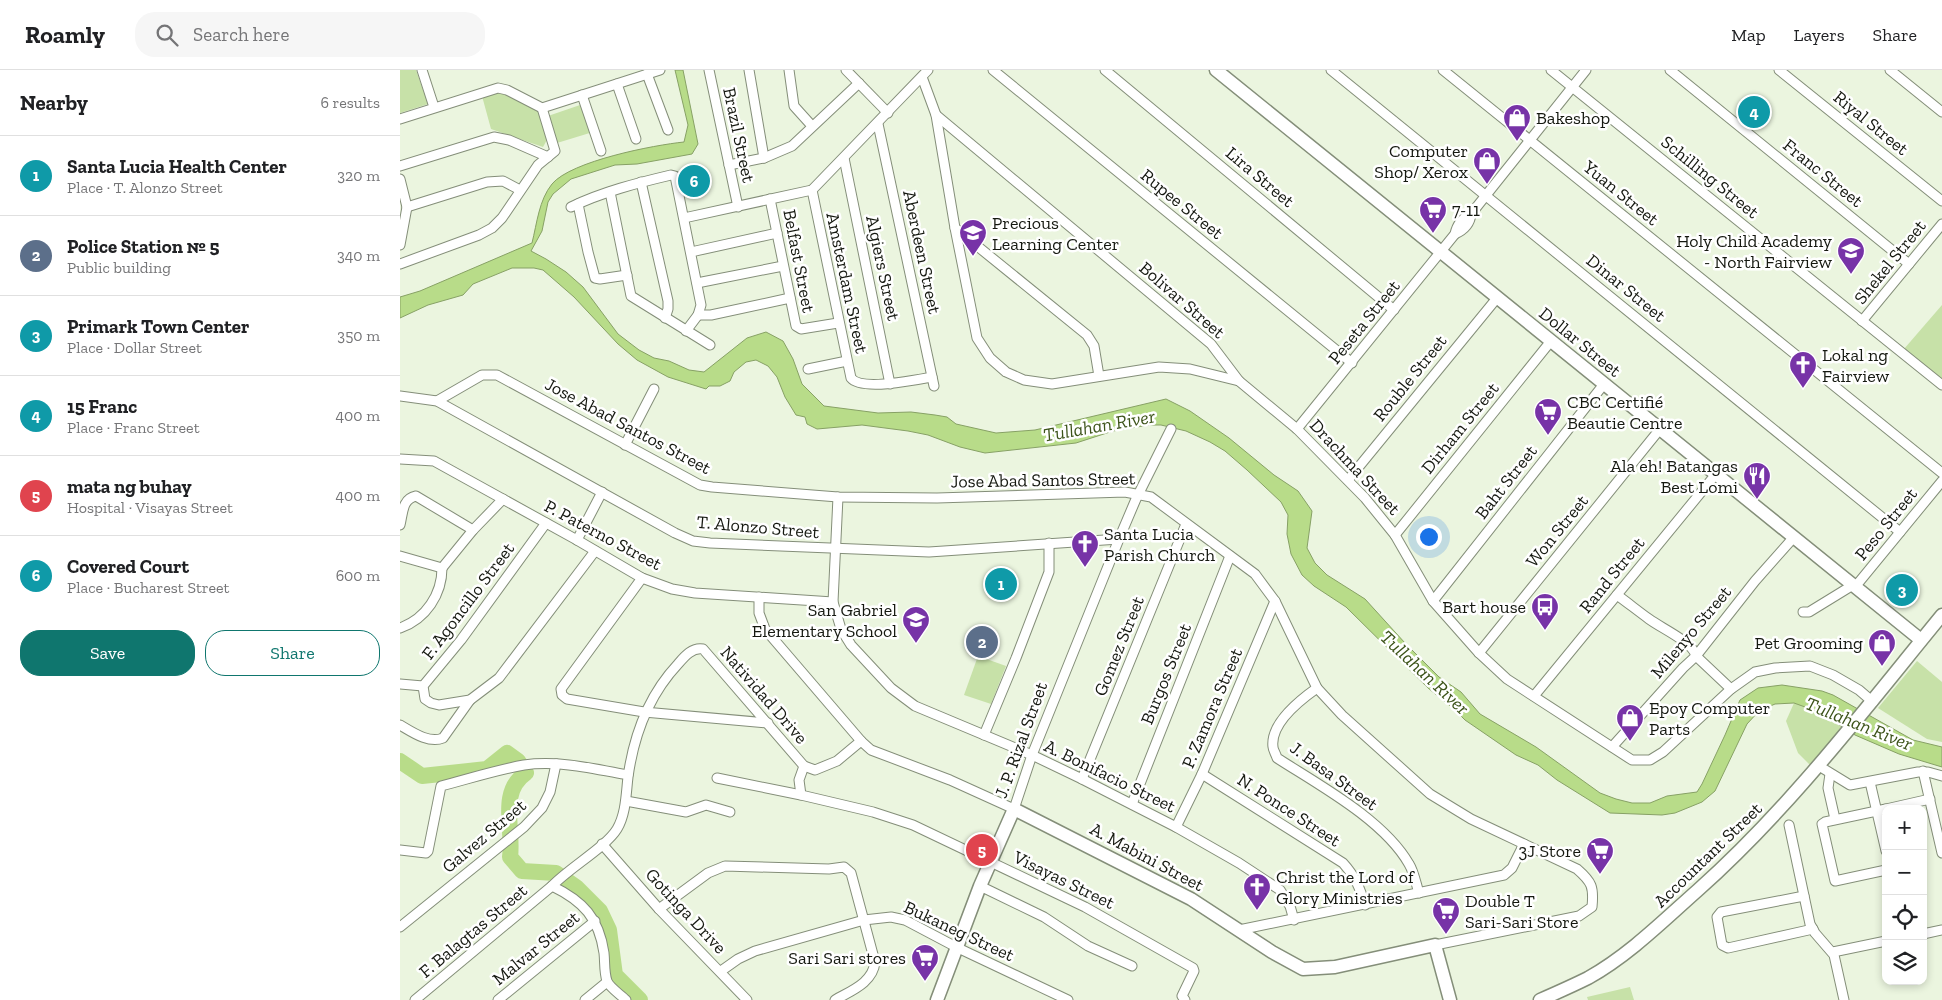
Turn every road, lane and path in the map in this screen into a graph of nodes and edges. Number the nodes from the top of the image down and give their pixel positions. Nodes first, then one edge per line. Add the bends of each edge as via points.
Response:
1 (422, 70) edge
2 (660, 70) edge
3 (709, 70) edge
4 (749, 70) edge
5 (789, 70) edge
6 (860, 70) edge
7 (993, 70) edge
8 (1105, 70) edge
9 (1216, 70) edge
10 (1331, 70) edge
11 (1443, 70) edge
12 (1550, 70) edge
13 (1586, 70) edge
14 (1670, 70) edge
15 (1779, 70) edge
16 (1890, 70) edge
17 (648, 74) junction
18 (925, 74) edge
19 (852, 76) edge
20 (617, 84) junction
21 (1572, 87) junction
22 (582, 95) junction
23 (434, 107) junction
24 (542, 108) junction
25 (1942, 112) edge
26 (888, 113) junction
27 (936, 115) junction
28 (400, 118) edge
29 (878, 124) junction
30 (812, 126) junction
31 (668, 130) dead end
32 (636, 139) dead end
33 (1529, 140) junction
34 (601, 151) dead end
35 (552, 154) junction
36 (764, 158) junction
37 (844, 158) junction
38 (729, 165) junction
39 (400, 166) edge
40 (400, 179) edge
41 (641, 182) junction
42 (520, 190) junction
43 (812, 190) junction
44 (610, 192) junction
45 (1486, 195) junction
46 (770, 199) junction
47 (1942, 201) edge
48 (407, 207) junction
49 (738, 207) junction
50 (684, 218) junction
51 (1942, 224) edge
52 (955, 228) junction
53 (777, 233) junction
54 (400, 245) edge
55 (691, 252) junction
56 (1440, 252) junction
57 (400, 264) edge
58 (1909, 264) junction
59 (783, 266) junction
60 (627, 275) junction
61 (697, 283) junction
62 (790, 298) junction
63 (1497, 298) junction
64 (1394, 310) junction
65 (698, 315) junction
66 (665, 318) junction
67 (1862, 321) junction
68 (838, 323) junction
69 (686, 332) junction
70 (1551, 341) junction
71 (710, 344) dead end
72 (847, 361) junction
73 (1352, 363) junction
74 (808, 369) dead end
75 (1098, 376) junction
76 (1239, 381) junction
77 (890, 384) junction
78 (1604, 384) junction
79 (1942, 385) edge
80 (654, 389) dead end
81 (400, 396) edge
82 (437, 401) junction
83 (1170, 429) dead end
84 (1297, 429) junction
85 (1660, 429) junction
86 (625, 445) junction
87 (400, 459) edge
88 (1942, 473) edge
89 (1716, 474) junction
90 (1348, 480) junction
91 (1942, 481) edge
92 (602, 492) junction
93 (1140, 493) junction
94 (838, 497) junction
95 (503, 499) junction
96 (546, 523) junction
97 (1186, 524) junction
98 (400, 525) edge
99 (473, 530) junction
100 (1900, 532) junction
101 (1395, 535) junction
102 (1794, 537) junction
103 (1119, 538) junction
104 (577, 540) junction
105 (1049, 543) junction
106 (834, 550) junction
107 (595, 551) junction
108 (400, 556) edge
109 (1230, 556) junction
110 (442, 568) junction
111 (642, 578) junction
112 (1854, 586) junction
113 (1617, 595) junction
114 (758, 597) junction
115 (1275, 601) junction
116 (1433, 601) junction
117 (833, 602) junction
118 (1803, 612) dead end
119 (1942, 615) edge
120 (400, 628) edge
121 (1921, 640) junction
122 (1479, 653) junction
123 (1696, 656) junction
124 (400, 684) edge
125 (423, 686) junction
126 (1317, 688) junction
127 (1731, 689) junction
128 (1534, 696) junction
129 (470, 700) junction
130 (1871, 704) junction
131 (644, 712) junction
132 (768, 723) junction
133 (400, 725) edge
134 (984, 735) junction
135 (861, 741) junction
136 (1612, 747) junction
137 (1032, 755) junction
138 (556, 764) junction
139 (804, 766) junction
140 (1818, 766) junction
141 (1923, 771) junction
142 (1202, 774) junction
143 (1830, 774) junction
144 (628, 775) junction
145 (1942, 776) edge
146 (717, 778) dead end
147 (1082, 779) junction
148 (1870, 782) junction
149 (801, 795) junction
150 (1930, 799) junction
151 (626, 801) junction
152 (1132, 804) junction
153 (1910, 805) edge
154 (1882, 808) edge
155 (1014, 809) junction
156 (1882, 810) edge
157 (730, 812) dead end
158 (1835, 819) junction
159 (1789, 825) dead end
160 (1176, 827) junction
161 (602, 844) junction
162 (1524, 844) junction
163 (400, 850) edge
164 (1942, 854) edge
165 (991, 862) junction
166 (1882, 871) edge
167 (554, 884) junction
168 (980, 886) junction
169 (1419, 893) junction
170 (1804, 896) junction
171 (1365, 905) junction
172 (1592, 907) joint
173 (660, 909) junction
174 (864, 920) junction
175 (1294, 920) junction
176 (595, 921) junction
177 (400, 927) edge
178 (1813, 929) junction
179 (1239, 930) junction
180 (1942, 930) edge
181 (1927, 933) edge
182 (1882, 943) edge
183 (1435, 945) junction
184 (958, 948) junction
185 (1833, 952) junction
186 (1132, 966) dead end
187 (721, 971) junction
188 (607, 982) junction
189 (1184, 998) edge
190 (415, 1000) edge
191 (498, 1000) edge
192 (585, 1000) edge
193 (626, 1000) edge
194 (747, 1000) edge
195 (835, 1000) edge
196 (938, 1000) edge
197 (1068, 1000) edge
198 (1450, 1000) edge
199 (1540, 1000) edge
200 (1844, 1000) edge

1 - 23 street
2 - 17 street
3 - 38 street, Brazil Street
4 - 36 street
5 - 30 street via 794,106
6 - 19 street
7 - 73 street, Rupee Street
8 - 64 street, Lira Street
9 - 56 street, Dollar Street
10 - 45 street, Dinar Street
11 - 33 street, Yuan Street
12 - 21 street, Schilling Street
13 - 21 street, Peseta Street
14 - 58 street, Franc Street
15 - 47 street, Riyal Street
16 - 25 street
17 - 20 street
17 - 31 street
18 - 26 street
18 - 27 street, Drachma Street
19 - 26 street
19 - 30 street
20 - 22 street
20 - 32 street
21 - 33 street, Peseta Street
21 - 67 street, Schilling Street
22 - 24 street
22 - 34 street
23 - 24 street via 498,88
23 - 28 street
24 - 35 street
26 - 29 street
27 - 52 street, Drachma Street
27 - 76 street, Bolivar Street via 1211,344
29 - 37 street
29 - 77 street, Aberdeen Street via 933,382
30 - 36 street via 792,146
33 - 45 street, Peseta Street
33 - 88 street, Yuan Street
35 - 39 street via 494,137
35 - 42 street via 538,165
36 - 38 street
37 - 43 street
37 - 77 street, Algiers Street
38 - 49 street, Brazil Street
40 - 48 street
41 - 44 street
41 - 50 street via 675,176
41 - 66 street via 668,301
42 - 48 street via 496,181
42 - 57 street via 492,228
43 - 46 street
43 - 68 street, Amsterdam Street
44 - 60 street
44 - 60 street via 575,205 595,278
45 - 56 street, Peseta Street via 1460,222
45 - 100 street, Dinar Street
46 - 49 street
46 - 53 street, Belfast Street
48 - 54 street
49 - 50 street
50 - 55 street
51 - 58 street, Shekel Street
52 - 75 street via 1087,334 1094,346
52 - 75 street, Drachma Street via 977,338 994,362 1014,376 1038,384
53 - 55 street
53 - 59 street, Belfast Street
55 - 61 street
56 - 63 street, Dollar Street
56 - 64 street, Peseta Street
58 - 67 street, Shekel Street
59 - 61 street
59 - 62 street, Belfast Street
60 - 66 street via 631,296
61 - 65 street via 701,304
62 - 65 street
62 - 68 street, Belfast Street via 797,329
63 - 70 street, Dollar Street
63 - 90 street, Rouble Street
64 - 73 street, Peseta Street
65 - 69 street
66 - 69 street
67 - 79 street, Schilling Street
68 - 72 street, Amsterdam Street
69 - 71 street
70 - 78 street, Dollar Street
70 - 101 street, Dirham Street
72 - 74 street
72 - 77 street, Amsterdam Street via 852,381
73 - 84 street, Peseta Street
75 - 76 street, Drachma Street via 1159,367 1190,369
76 - 84 street, Drachma Street
78 - 85 street, Dollar Street
78 - 116 street, Baht Street
80 - 86 street
81 - 82 street, T. Alonzo Street
82 - 86 street, Jose Abad Santos Street via 482,375 497,375
82 - 92 street, T. Alonzo Street
83 - 93 street, J. P. Rizal Street
84 - 90 street, Drachma Street
85 - 89 street, Dollar Street
85 - 122 street, Won Street
86 - 94 street, Jose Abad Santos Street via 700,485
87 - 95 street, P. Paterno Street via 434,461
89 - 102 street, Dollar Street
89 - 113 street, Rand Street
90 - 101 street, Drachma Street
91 - 100 street, Peso Street
92 - 104 street
92 - 106 street, T. Alonzo Street via 693,541
93 - 94 street, Jose Abad Santos Street
93 - 97 street, Jose Abad Santos Street via 1151,497
93 - 103 street, J. P. Rizal Street
94 - 106 street, A. Bonifacio Street
95 - 96 street, P. Paterno Street
95 - 99 street
96 - 104 street, P. Paterno Street
96 - 125 street, F. Agoncillo Street via 461,640
97 - 109 street, Jose Abad Santos Street
97 - 147 street, Gomez Street
98 - 99 street via 405,502 416,496
99 - 110 street
100 - 112 street, Peso Street
101 - 116 street, Drachma Street
102 - 112 street, Dollar Street
102 - 123 street, Milenyo Street via 1761,573
103 - 105 street, T. Alonzo Street
103 - 137 street, J. P. Rizal Street
104 - 107 street, P. Paterno Street
105 - 106 street, T. Alonzo Street via 929,552
105 - 134 street via 1049,572
106 - 117 street, A. Bonifacio Street
107 - 111 street, P. Paterno Street
107 - 129 street, F. Agoncillo Street via 511,664 499,678
108 - 110 street
109 - 115 street, Jose Abad Santos Street via 1255,574
109 - 152 street, Burgos Street
110 - 120 street via 442,580 435,599 418,620
111 - 114 street, P. Paterno Street via 695,593
111 - 131 street via 561,689 567,699
112 - 118 street, Peso Street via 1809,612
112 - 121 street, Dollar Street
113 - 123 street via 1679,638 1695,651
113 - 128 street, Rand Street
114 - 117 street, P. Paterno Street
114 - 135 street, A. Mabini Street via 765,629
115 - 126 street, Jose Abad Santos Street
115 - 142 street, P. Zamora Street
116 - 122 street, Drachma Street
117 - 134 street, A. Bonifacio Street via 841,630 851,645 891,688 915,706
119 - 121 street, Accountant Street
121 - 130 street, Accountant Street
122 - 128 street, Drachma Street via 1507,679
123 - 127 street
123 - 136 street, Milenyo Street
124 - 125 street
125 - 129 street, F. Agoncillo Street via 425,698 431,703 439,705
126 - 162 street, Jose Abad Santos Street via 1342,715 1430,794 1471,820
126 - 169 street, J. Basa Street via 1285,715 1274,736 1272,748 1277,758 1335,795 1391,839 1410,864
127 - 130 street, Drachma Street via 1755,672 1810,666 1859,690
127 - 136 street, Drachma Street via 1663,752 1650,760 1632,760
128 - 136 street, Drachma Street
129 - 133 street via 443,738 437,740
130 - 140 street, Accountant Street
131 - 132 street
131 - 132 street, Natividad Drive via 672,671 687,654 698,648 703,649
131 - 144 street, Natividad Drive
132 - 139 street, Natividad Drive
134 - 137 street, A. Bonifacio Street
135 - 139 street via 837,761 815,770
135 - 155 street, A. Mabini Street via 871,750
137 - 147 street, A. Bonifacio Street
137 - 155 street, J. P. Rizal Street
138 - 144 street
138 - 163 street via 520,766 441,786 428,851
138 - 177 street, Galvez Street via 550,792 542,808 524,827
139 - 149 street via 800,780
140 - 143 street
140 - 199 street, Accountant Street via 1744,847 1644,939 1588,977
141 - 145 street
141 - 148 street
141 - 150 street
142 - 160 street, P. Zamora Street
142 - 171 street, N. Ponce Street via 1343,864 1358,883
143 - 148 street via 1850,785
143 - 158 street via 1828,788
144 - 151 street
146 - 149 street, Visayas Street
147 - 152 street, A. Bonifacio Street
148 - 154 street
149 - 165 street, Visayas Street via 913,825
150 - 153 street
150 - 164 street
151 - 157 street via 686,812 702,805
151 - 161 street via 618,828
152 - 160 street, A. Bonifacio Street
155 - 165 street, J. P. Rizal Street
155 - 179 street, A. Mabini Street via 1149,875
156 - 158 street
158 - 166 street via 1822,824 1835,881
159 - 170 street
160 - 175 street, A. Bonifacio Street via 1272,884 1285,896
161 - 167 street, F. Balagtas Street
161 - 173 street, Gotinga Drive
162 - 169 street via 1512,868 1504,875
162 - 172 street, Jose Abad Santos Street via 1577,869 1590,880
165 - 168 street, J. P. Rizal Street
165 - 189 street, Visayas Street via 1086,907 1193,968
167 - 176 street via 585,908
167 - 190 street, F. Balagtas Street
168 - 184 street, J. P. Rizal Street
168 - 186 street via 1044,918 1088,946
169 - 171 street
170 - 178 street
170 - 178 street via 1721,912 1717,918 1722,945 1728,948
171 - 175 street
172 - 183 street, A. Mabini Street via 1578,916
173 - 174 street via 708,873 725,866 844,867 851,873
173 - 187 street, Gotinga Drive
174 - 184 street, Bukaneg Street via 891,917 905,920
174 - 187 street, Bukaneg Street via 755,951
174 - 195 street via 875,962 874,970 867,981
175 - 179 street
176 - 188 street via 601,937
176 - 191 street, Malvar Street
178 - 185 street
179 - 183 street, A. Mabini Street via 1303,968 1335,967
180 - 181 street
182 - 185 street
183 - 198 street
184 - 196 street, J. P. Rizal Street
184 - 197 street, Bukaneg Street
185 - 200 street
187 - 194 street, Gotinga Drive
188 - 192 street
188 - 193 street

